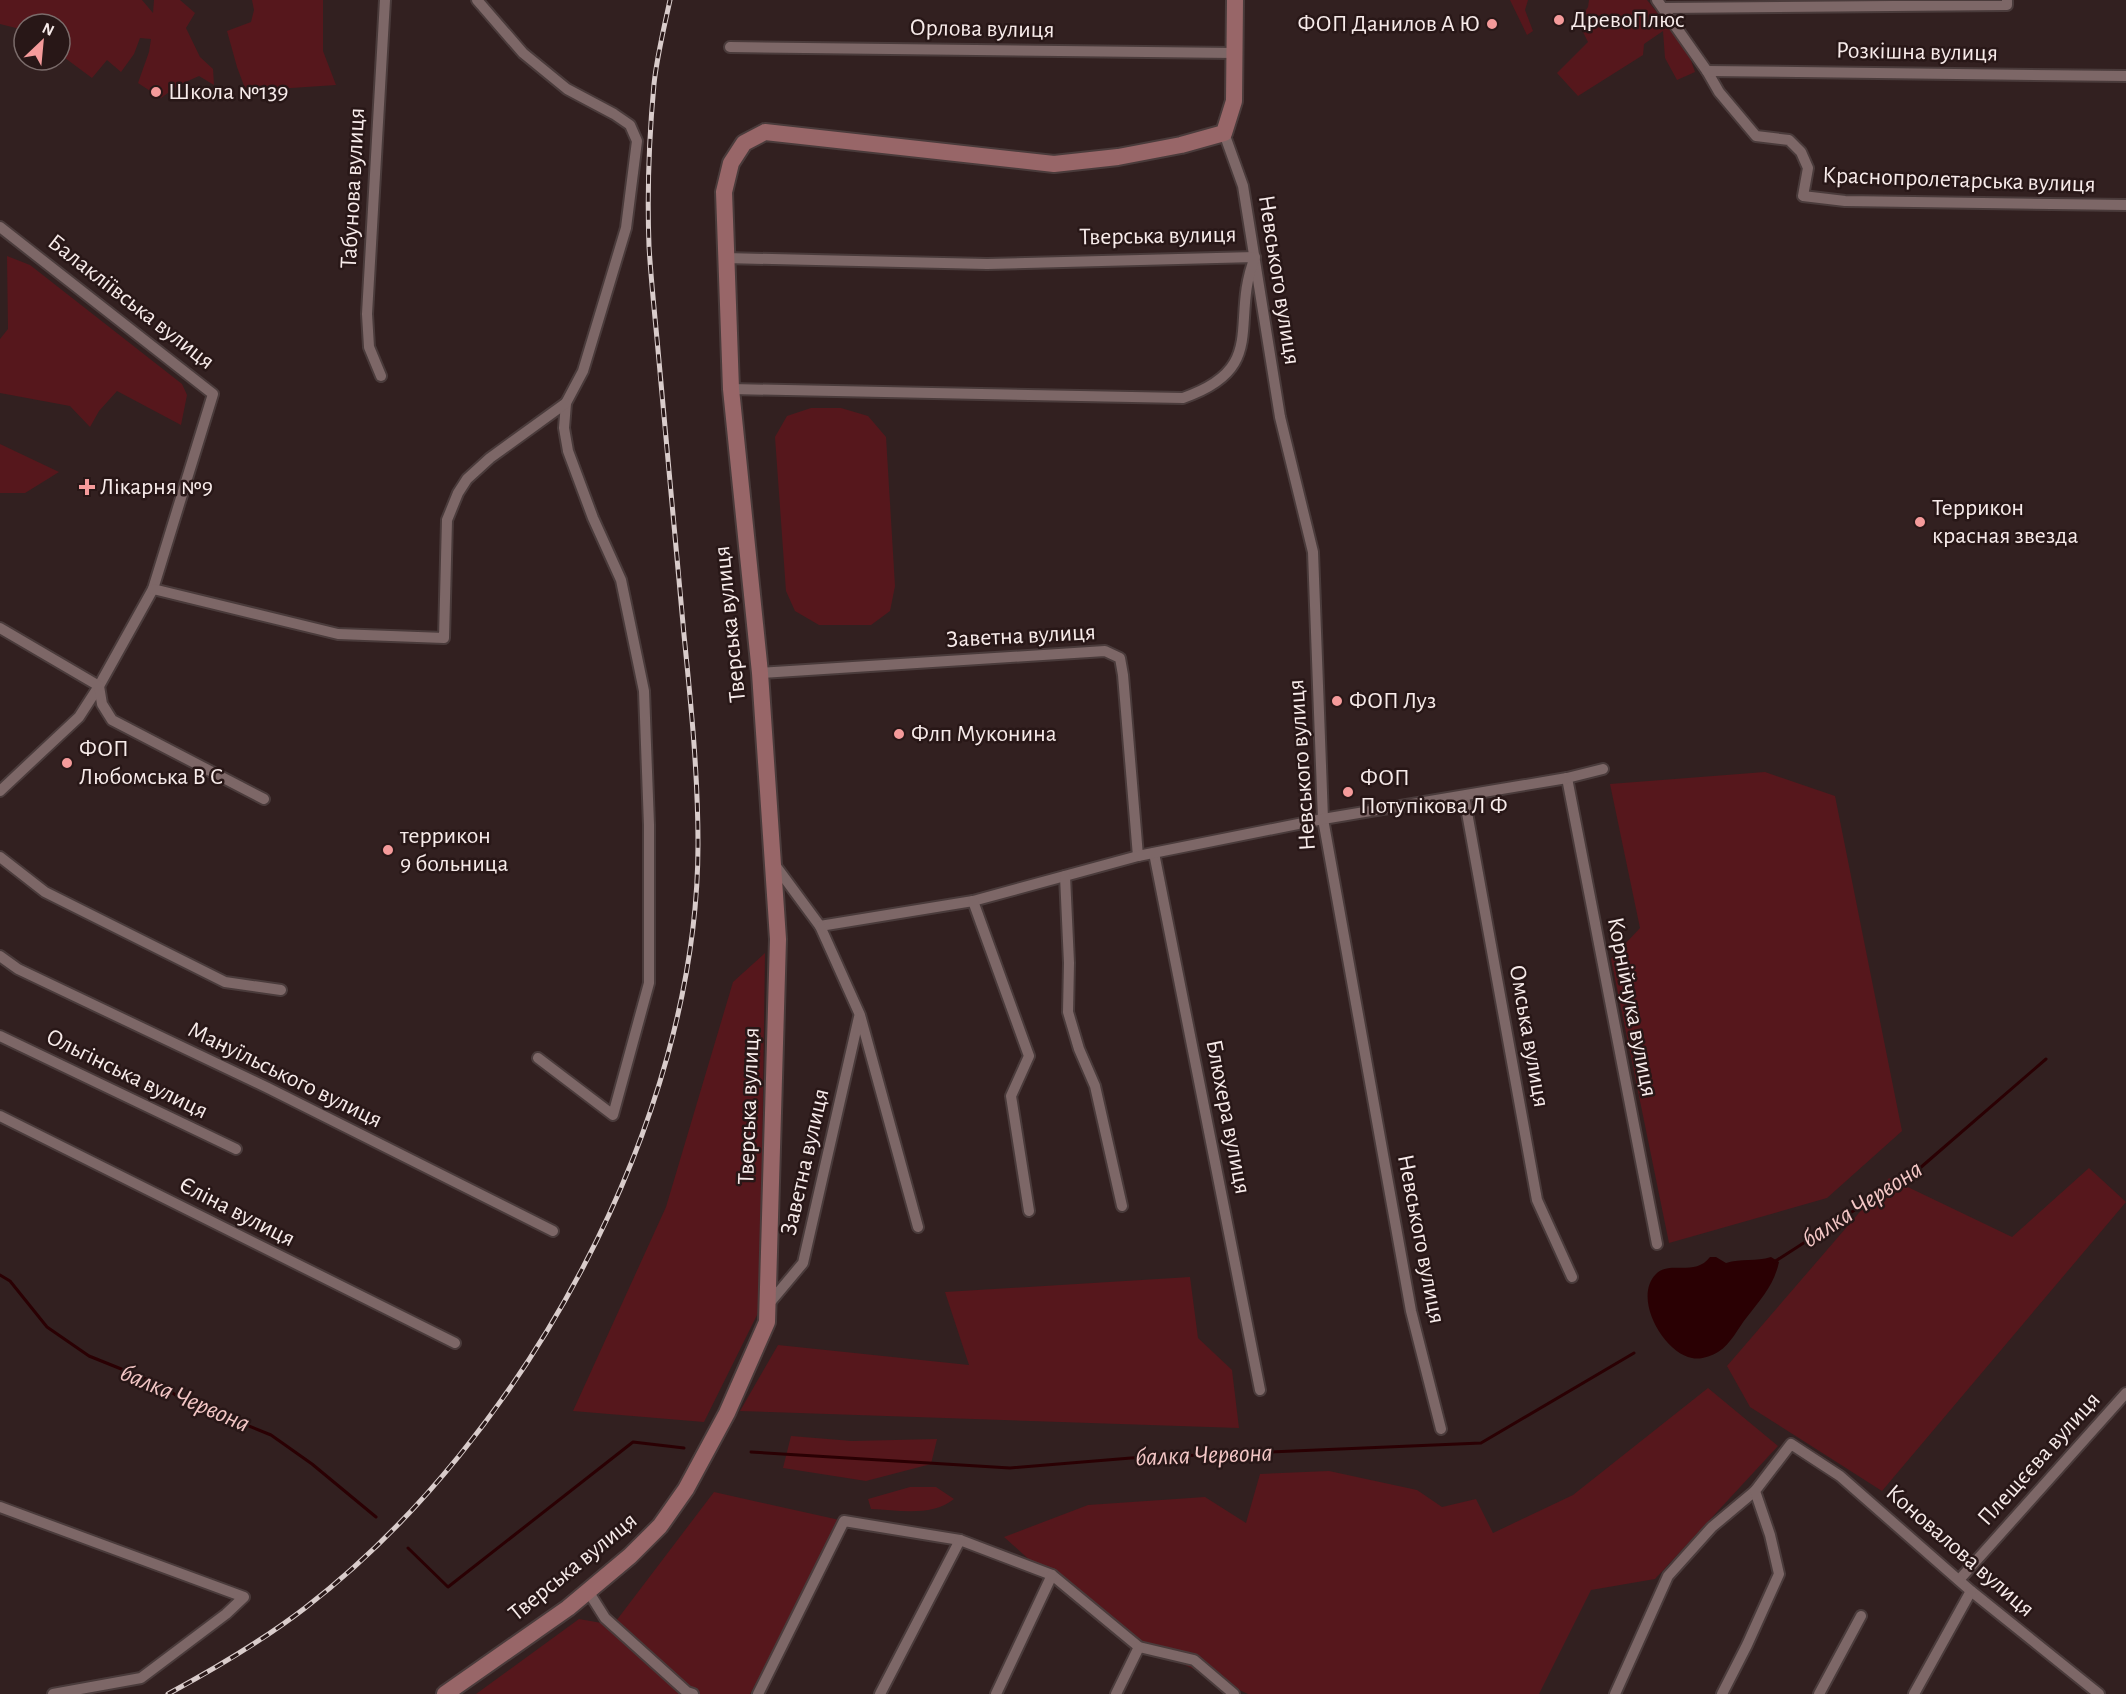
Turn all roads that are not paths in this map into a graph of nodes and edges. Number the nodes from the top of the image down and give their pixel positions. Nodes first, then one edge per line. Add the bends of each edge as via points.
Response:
1 (385, 0) edge
2 (477, 0) edge
3 (1235, 0) edge
4 (2007, 0) edge
5 (1660, 4) edge
6 (730, 47) dead end
7 (1234, 53) junction
8 (1707, 71) junction
9 (2126, 76) edge
10 (1224, 133) junction
11 (2126, 205) edge
12 (0, 226) edge
13 (1254, 257) junction
14 (725, 258) junction
15 (381, 376) dead end
16 (731, 389) junction
17 (566, 403) junction
18 (153, 588) junction
19 (0, 627) edge
20 (760, 673) junction
21 (99, 686) junction
22 (1603, 769) dead end
23 (1567, 778) junction
24 (0, 791) edge
25 (1464, 796) junction
26 (264, 799) dead end
27 (1323, 819) junction
28 (1154, 853) junction
29 (1138, 856) junction
30 (0, 857) edge
31 (775, 865) junction
32 (1065, 876) junction
33 (973, 901) junction
34 (820, 926) junction
35 (0, 957) edge
36 (281, 990) dead end
37 (860, 1015) junction
38 (0, 1036) edge
39 (538, 1058) dead end
40 (0, 1116) edge
41 (237, 1149) dead end
42 (1122, 1206) dead end
43 (1029, 1211) dead end
44 (918, 1227) dead end
45 (553, 1231) dead end
46 (1657, 1244) dead end
47 (1572, 1277) dead end
48 (767, 1306) junction
49 (455, 1343) dead end
50 (1260, 1390) dead end
51 (2126, 1393) edge
52 (1441, 1429) dead end
53 (1755, 1491) junction
54 (0, 1507) edge
55 (960, 1540) junction
56 (1053, 1575) junction
57 (1959, 1580) junction
58 (588, 1591) junction
59 (1971, 1591) junction
60 (1861, 1616) dead end
61 (1139, 1647) junction
62 (53, 1694) edge
63 (445, 1694) edge
64 (693, 1694) edge
65 (758, 1694) edge
66 (880, 1694) edge
67 (996, 1694) edge
68 (1116, 1694) edge
69 (1233, 1694) edge
70 (1615, 1694) edge
71 (1722, 1694) edge
72 (1819, 1694) edge
73 (1914, 1694) edge
74 (2099, 1694) edge

1 - 15 street, Табунова вулиця via 367,314 369,347
2 - 17 street via 523,53 567,89 630,125 637,141 626,228 583,371
3 - 7 main road
4 - 5 street via 2007,5
5 - 8 street, Краснопролетарська вулиця
6 - 7 street, Орлова вулиця
7 - 10 main road via 1234,101
8 - 9 street, Розкішна вулиця
8 - 11 street, Краснопролетарська вулиця via 1719,92 1756,136 1789,140 1800,152 1808,168 1803,196 1845,201
10 - 13 street, Невського вулиця via 1243,186
10 - 14 main road, Тверська вулиця via 1118,157 1054,164 765,132 744,143 731,163 724,192
12 - 18 street, Балакліївська вулиця via 213,394
13 - 14 street, Тверська вулиця via 987,264
13 - 16 street, Тверська вулиця via 1248,274 1241,350 1232,368 1217,383 1184,398
13 - 27 street, Невського вулиця via 1280,417 1313,552
14 - 16 main road, Тверська вулиця
16 - 20 main road, Тверська вулиця
17 - 18 street via 490,458 467,479 458,494 447,520 444,638 338,634
17 - 39 street via 564,428 568,451 621,580 644,691 649,982 613,1115
18 - 21 street, Балакліївська вулиця
19 - 21 street
20 - 29 street, Заветна вулиця via 1105,651 1113,654 1120,658 1123,675
20 - 31 main road, Тверська вулиця
21 - 24 street, Балакліївська вулиця via 79,717
21 - 26 street via 102,704 112,720
22 - 23 street
23 - 25 street
23 - 46 street, Корнійчука вулиця
25 - 27 street
25 - 47 street, Омська вулиця via 1537,1200
27 - 28 street
27 - 52 street, Невського вулиця via 1412,1311
28 - 29 street
28 - 50 street, Блюхера вулиця
29 - 32 street
30 - 36 street via 45,892 225,982
31 - 34 street
31 - 48 main road, Тверська вулиця via 778,939
32 - 33 street
32 - 42 street via 1068,1012 1095,1086
33 - 34 street
33 - 43 street via 1029,1056 1011,1096
34 - 37 street
35 - 45 street, Мануїльського вулиця
37 - 44 street
37 - 48 street, Заветна вулиця via 803,1263
38 - 41 street, Ольгінська вулиця
40 - 49 street, Єліна вулиця
48 - 58 main road, Тверська вулиця via 767,1322 686,1489 660,1526
51 - 57 street, Плещєєва вулиця
53 - 57 street, Коновалова вулиця via 1791,1444 1840,1476
53 - 70 street via 1712,1527 1668,1576
53 - 71 street via 1779,1574
54 - 62 street via 244,1597 141,1678
55 - 56 street
55 - 65 street via 844,1521
55 - 66 street
56 - 61 street
56 - 67 street
57 - 59 street, Коновалова вулиця
58 - 63 main road, Тверська вулиця
58 - 64 street via 605,1618
59 - 73 street
59 - 74 street, Коновалова вулиця
60 - 72 street
61 - 68 street
61 - 69 street via 1194,1660

